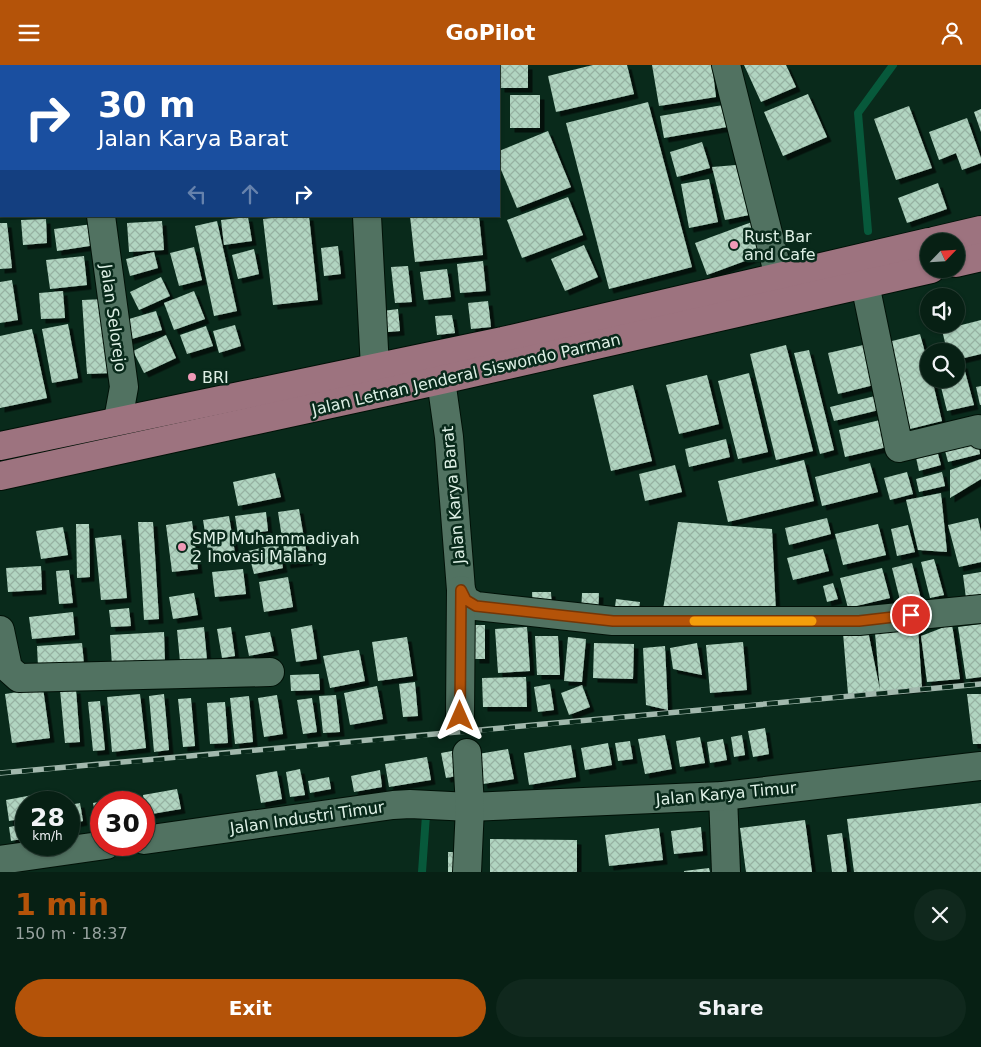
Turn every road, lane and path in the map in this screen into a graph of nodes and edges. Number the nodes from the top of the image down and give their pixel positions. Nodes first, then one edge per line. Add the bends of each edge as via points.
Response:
1 (726, 65) edge
2 (101, 217) edge
3 (367, 217) edge
4 (981, 230) edge
5 (965, 234) edge
6 (920, 245) edge
7 (981, 257) edge
8 (965, 261) edge
9 (920, 272) edge
10 (779, 277) junction
11 (865, 284) junction
12 (375, 368) junction
13 (441, 380) junction
14 (118, 420) junction
15 (981, 435) edge
16 (0, 446) edge
17 (0, 476) edge
18 (461, 590) junction
19 (981, 609) edge
20 (0, 630) edge
21 (270, 672) dead end
22 (460, 716) dead end
23 (467, 753) dead end
24 (981, 766) edge
25 (723, 796) junction
26 (470, 807) junction
27 (155, 838) edge
28 (90, 847) edge
29 (0, 860) edge
30 (467, 872) edge
31 (726, 872) edge

1 - 10 street
2 - 14 street, Jalan Selorejo via 124,387
3 - 12 street
4 - 5 main road
6 - 10 main road, Jalan Letnan Jenderal Siswondo Parman
7 - 8 main road
9 - 11 main road, Jalan Letnan Jenderal Siswondo Parman
10 - 12 main road, Jalan Letnan Jenderal Siswondo Parman
11 - 13 main road, Jalan Letnan Jenderal Siswondo Parman
11 - 15 street via 899,448 978,429
12 - 14 main road, Jalan Letnan Jenderal Siswondo Parman
13 - 17 main road, Jalan Letnan Jenderal Siswondo Parman
13 - 18 street, Jalan Karya Barat via 449,437
14 - 16 main road, Jalan Letnan Jenderal Siswondo Parman
18 - 19 street via 466,600 476,606 613,621 859,621
18 - 22 street, Jalan Karya Barat
20 - 21 street via 8,668 19,678
23 - 26 street
24 - 25 street, Jalan Karya Timur
25 - 26 street, Jalan Karya Timur
25 - 31 street
26 - 27 street, Jalan Industri Timur via 393,805
26 - 30 street
28 - 29 street

